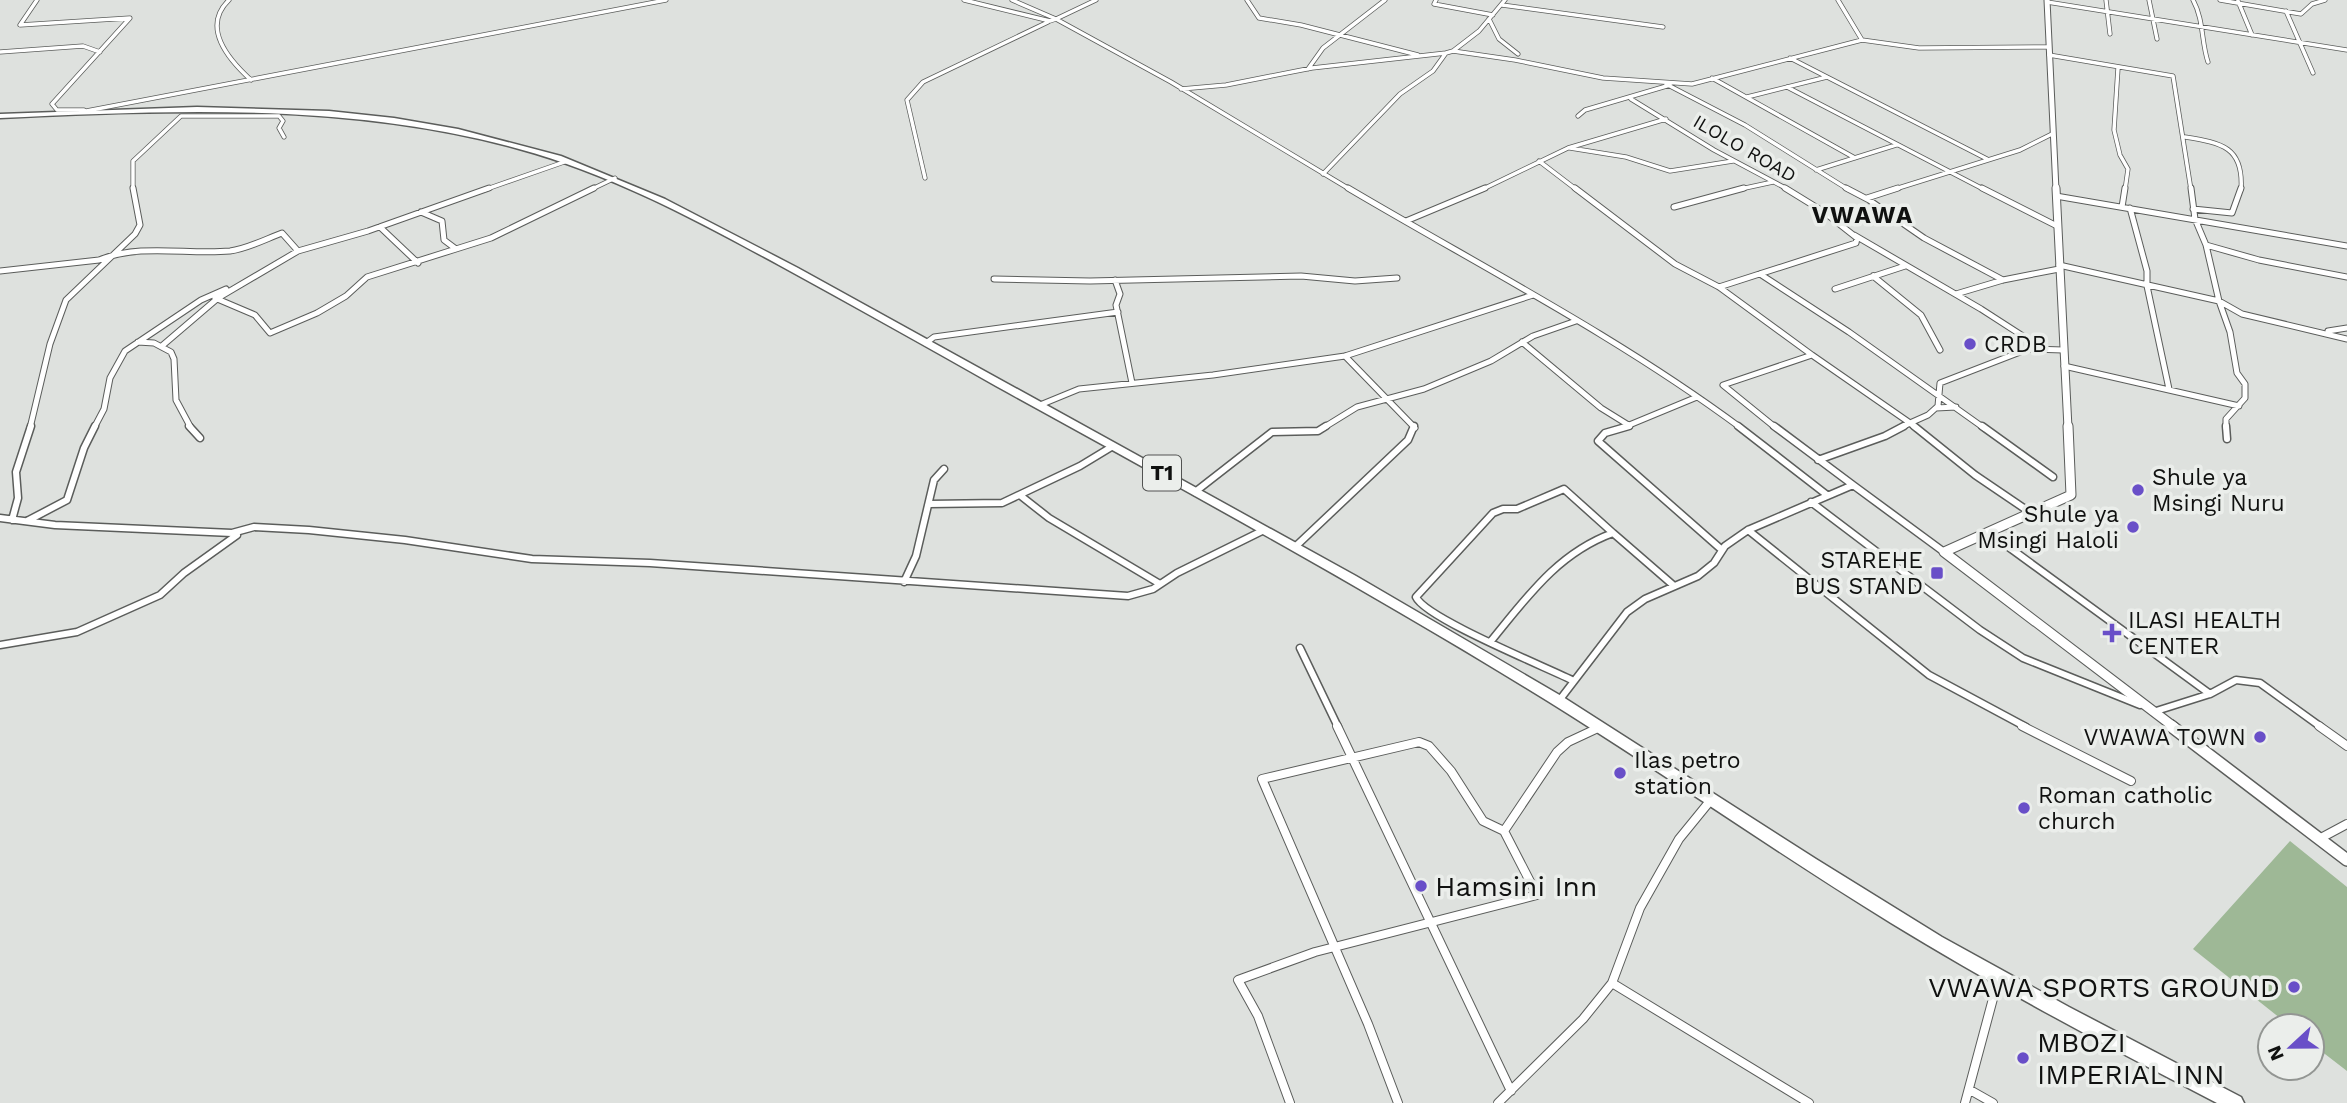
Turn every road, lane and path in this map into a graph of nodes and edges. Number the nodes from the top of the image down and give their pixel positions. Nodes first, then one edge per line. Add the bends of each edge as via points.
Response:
1 (37, 0) edge
2 (229, 0) edge
3 (666, 0) edge
4 (964, 0) edge
5 (1012, 0) edge
6 (1096, 0) edge
7 (1247, 0) edge
8 (1385, 0) edge
9 (1436, 0) edge
10 (1838, 0) edge
11 (2106, 0) edge
12 (2150, 0) edge
13 (2193, 0) edge
14 (2220, 0) edge
15 (2325, 0) edge
16 (2047, 1) edge
17 (2238, 1) edge
18 (1021, 2) edge
19 (1504, 2) edge
20 (2286, 11) junction
21 (2109, 12) junction
22 (1491, 17) junction
23 (1053, 20) junction
24 (2155, 20) junction
25 (1662, 27) dead end
26 (2203, 27) junction
27 (2110, 34) dead end
28 (1339, 35) junction
29 (2252, 35) junction
30 (2157, 39) dead end
31 (1862, 40) junction
32 (2301, 43) junction
33 (2347, 50) edge
34 (1453, 51) junction
35 (2048, 51) junction
36 (0, 52) edge
37 (100, 52) junction
38 (1446, 53) junction
39 (1518, 54) dead end
40 (1425, 57) junction
41 (1790, 58) junction
42 (1440, 61) junction
43 (2208, 62) dead end
44 (2118, 68) junction
45 (1308, 69) junction
46 (2313, 73) dead end
47 (1827, 77) junction
48 (1712, 78) junction
49 (251, 80) junction
50 (1670, 84) junction
51 (1787, 87) junction
52 (1181, 89) junction
53 (1747, 97) junction
54 (1631, 99) junction
55 (94, 109) junction
56 (81, 112) junction
57 (0, 116) edge
58 (1577, 116) dead end
59 (1666, 119) junction
60 (2053, 134) junction
61 (284, 137) dead end
62 (2185, 137) junction
63 (1896, 145) junction
64 (1568, 148) junction
65 (1855, 158) junction
66 (1987, 159) junction
67 (1733, 160) junction
68 (567, 161) junction
69 (1539, 161) junction
70 (1816, 170) junction
71 (1949, 170) junction
72 (1323, 174) junction
73 (615, 178) junction
74 (925, 178) dead end
75 (1773, 182) junction
76 (2056, 196) junction
77 (1867, 198) junction
78 (2122, 206) junction
79 (1674, 207) dead end
80 (2130, 208) junction
81 (2193, 209) junction
82 (421, 212) junction
83 (2195, 219) junction
84 (1406, 221) junction
85 (2057, 226) junction
86 (380, 227) junction
87 (1853, 234) junction
88 (2206, 245) junction
89 (2347, 246) edge
90 (456, 249) junction
91 (298, 251) junction
92 (112, 255) junction
93 (418, 263) junction
94 (1905, 266) junction
95 (2059, 267) junction
96 (0, 271) edge
97 (1760, 274) junction
98 (253, 276) junction
99 (1873, 276) junction
100 (2347, 277) edge
101 (1397, 278) dead end
102 (994, 279) dead end
103 (1115, 280) junction
104 (2003, 280) junction
105 (2147, 286) junction
106 (1719, 287) junction
107 (1835, 289) dead end
108 (1956, 294) junction
109 (1533, 295) junction
110 (207, 298) junction
111 (218, 298) junction
112 (2219, 301) junction
113 (1118, 312) junction
114 (1576, 321) junction
115 (2347, 328) edge
116 (2322, 331) junction
117 (2347, 339) edge
118 (136, 342) junction
119 (1521, 342) junction
120 (926, 343) junction
121 (163, 345) junction
122 (1940, 350) dead end
123 (2044, 350) junction
124 (2063, 350) junction
125 (1812, 355) junction
126 (1345, 356) junction
127 (2064, 366) junction
128 (1132, 383) junction
129 (2169, 389) junction
130 (1937, 393) junction
131 (1698, 397) junction
132 (1392, 400) junction
133 (1040, 405) junction
134 (2239, 406) junction
135 (1956, 407) junction
136 (1936, 408) junction
137 (1910, 423) junction
138 (1630, 426) junction
139 (200, 438) dead end
140 (2227, 439) dead end
141 (1112, 446) junction
142 (1818, 460) junction
143 (944, 469) dead end
144 (2053, 477) dead end
145 (1853, 485) junction
146 (1195, 492) junction
147 (1827, 495) junction
148 (1021, 496) junction
149 (1811, 502) junction
150 (929, 504) junction
151 (2031, 513) junction
152 (0, 518) edge
153 (12, 520) junction
154 (25, 522) junction
155 (259, 527) junction
156 (1264, 530) junction
157 (1748, 530) junction
158 (1987, 532) junction
159 (1613, 533) junction
160 (1294, 547) junction
161 (1722, 550) junction
162 (1944, 552) junction
163 (904, 582) junction
164 (1160, 584) junction
165 (1673, 585) junction
166 (1491, 640) junction
167 (0, 645) edge
168 (1300, 648) dead end
169 (1574, 681) junction
170 (2210, 694) junction
171 (1558, 702) junction
172 (2155, 713) junction
173 (1598, 728) junction
174 (2347, 746) edge
175 (1352, 758) junction
176 (2131, 781) dead end
177 (1710, 801) junction
178 (2347, 824) edge
179 (1504, 831) junction
180 (2319, 839) junction
181 (2347, 860) edge
182 (1430, 923) junction
183 (1335, 947) junction
184 (1998, 976) junction
185 (1612, 983) junction
186 (1970, 1090) junction
187 (1511, 1091) junction
188 (1290, 1103) edge
189 (1398, 1103) edge
190 (1498, 1103) edge
191 (1810, 1103) edge
192 (1965, 1103) edge
193 (1993, 1103) edge
194 (2235, 1103) edge

1 - 37 street via 20,25 130,18
2 - 49 street via 220,6 214,20 219,39
3 - 49 street
4 - 23 street
5 - 18 street
6 - 23 street
7 - 28 street via 1259,18
8 - 28 street
9 - 22 street via 1434,4
10 - 31 street
11 - 21 street
12 - 24 street
13 - 26 street
14 - 17 street
15 - 20 street via 2301,14
16 - 21 street
16 - 35 street
17 - 20 street
17 - 29 street
18 - 23 street
19 - 22 street
19 - 25 street
20 - 32 street
21 - 24 street
21 - 27 street
22 - 34 street
22 - 39 street via 1499,39
23 - 52 street via 1102,42
23 - 74 street via 923,82 907,100
24 - 26 street
24 - 30 street
26 - 29 street
26 - 43 street via 2201,42
28 - 40 street
28 - 45 street via 1314,56
29 - 32 street
31 - 35 street via 1919,48
31 - 41 street
32 - 33 street
32 - 46 street
34 - 38 street
34 - 50 street via 1603,78
35 - 44 street
35 - 60 street
36 - 37 street via 83,46
37 - 55 street via 52,104 57,110
38 - 40 street
38 - 42 street
40 - 42 street
40 - 45 street
41 - 47 street
41 - 48 street
42 - 72 street via 1400,94
44 - 62 street via 2173,76
44 - 78 street via 2112,130 2128,169
45 - 52 street
47 - 51 street
47 - 66 street
48 - 50 street
48 - 53 street
49 - 55 street
50 - 54 street
50 - 70 street
51 - 53 street
51 - 63 street
52 - 72 street
53 - 65 street
54 - 58 street
54 - 59 street, ILOLO ROAD
55 - 56 street
56 - 57 highway, T1
56 - 68 highway, T1 via 257,110 361,118 469,134
59 - 64 street
59 - 67 street, ILOLO ROAD
60 - 66 street
60 - 76 street
61 - 92 street via 279,116 190,114 176,119 133,161 140,225
62 - 81 street
62 - 81 street via 2223,145 2239,161 2241,191 2235,211
63 - 65 street
63 - 71 street
64 - 67 street via 1671,171
64 - 69 street
65 - 70 street
66 - 71 street
67 - 75 street, ILOLO ROAD
68 - 73 highway, T1
68 - 82 street
69 - 84 street
69 - 106 street via 1675,264
70 - 77 street
71 - 77 street
71 - 85 street
72 - 84 street
73 - 90 street via 491,238
73 - 120 highway, T1
75 - 79 street
75 - 87 street, ILOLO ROAD via 1811,202
76 - 78 street
76 - 85 street
77 - 104 street via 1924,237
78 - 80 street
80 - 83 street
80 - 105 street
81 - 83 street
82 - 86 street
82 - 90 street via 442,221 444,240
83 - 88 street
83 - 89 street
84 - 109 street
85 - 95 street
86 - 91 street
86 - 93 street
87 - 94 street, ILOLO ROAD
87 - 97 street via 1856,243
88 - 100 street
88 - 112 street
90 - 93 street
91 - 92 street via 282,233 232,251 178,248
91 - 98 street
92 - 96 street
92 - 153 street via 66,300 16,472 18,498
93 - 111 street via 367,277 317,313 270,333 256,315
94 - 99 street
94 - 108 street, ILOLO ROAD
95 - 104 street
95 - 105 street
95 - 124 street
97 - 106 street
97 - 130 street
98 - 110 street
98 - 111 street
99 - 107 street
99 - 122 street via 1923,315
101 - 103 street
102 - 103 street
103 - 113 street via 1120,294
104 - 108 street
105 - 112 street
105 - 129 street
106 - 125 street
108 - 123 street, ILOLO ROAD
109 - 114 street
109 - 126 street
110 - 111 street
110 - 118 street
111 - 121 street
112 - 116 street via 2242,314
112 - 134 street via 2237,373 2245,384 2245,398
113 - 120 street via 934,337
113 - 128 street
114 - 119 street
114 - 131 street
115 - 116 street
116 - 117 street
118 - 121 street
118 - 154 street via 125,351 110,378 104,409 66,500
119 - 132 street via 1466,373
119 - 138 street via 1601,409
120 - 133 highway, T1
121 - 139 street via 177,368 176,399 183,418
123 - 124 street
123 - 130 street via 2028,349 1962,373 1940,383
124 - 127 street
125 - 137 street
125 - 142 street via 1723,385
126 - 128 street
126 - 132 street
127 - 129 street
127 - 151 street via 2071,495
128 - 133 street via 1079,389
129 - 134 street
130 - 135 street
130 - 136 street
131 - 138 street
131 - 147 street
132 - 146 street via 1357,407 1318,432 1272,432
132 - 160 street via 1415,428 1408,440
133 - 141 highway, T1
134 - 140 street via 2226,418
135 - 136 street
135 - 144 street
136 - 137 street
137 - 142 street
137 - 151 street
138 - 161 street via 1605,432 1598,441
141 - 146 highway, T1
141 - 148 street
142 - 145 street
143 - 150 street via 934,480
145 - 147 street
145 - 162 street
146 - 156 highway, T1
147 - 149 street
148 - 150 street via 1002,503
148 - 164 street via 1049,518
149 - 157 street
149 - 172 street via 2023,658
150 - 163 street
151 - 158 street
152 - 153 street
153 - 154 street
154 - 155 street via 232,533
155 - 163 street via 405,540 532,559
155 - 167 street via 230,538 160,595 76,632
156 - 160 highway, T1
156 - 164 street
157 - 161 street
157 - 176 street via 1929,675
158 - 162 street
158 - 170 street
159 - 165 street
159 - 166 street via 1589,539 1558,561
159 - 166 street via 1564,489 1517,509 1493,513 1416,597 1419,604 1452,625
160 - 171 highway, T1
161 - 165 street via 1698,576
162 - 172 street
163 - 164 street via 1128,596
165 - 169 street via 1627,612
166 - 169 street
168 - 175 street
169 - 171 street
170 - 172 street
170 - 174 street via 2236,680 2260,683
171 - 173 highway, T1
172 - 180 street
173 - 177 highway, T1
173 - 179 street via 1557,752
175 - 179 street via 1419,742 1429,746 1483,821
175 - 182 street
175 - 183 street via 1262,779
177 - 184 highway, T1
177 - 185 street via 1679,839 1640,908
178 - 180 street
179 - 182 street via 1537,895
180 - 181 street
182 - 183 street
182 - 187 street
183 - 188 street via 1238,980 1258,1016
183 - 189 street
184 - 186 street
184 - 194 highway, T1
185 - 187 street
185 - 191 street
186 - 192 street
186 - 193 street
187 - 190 street

